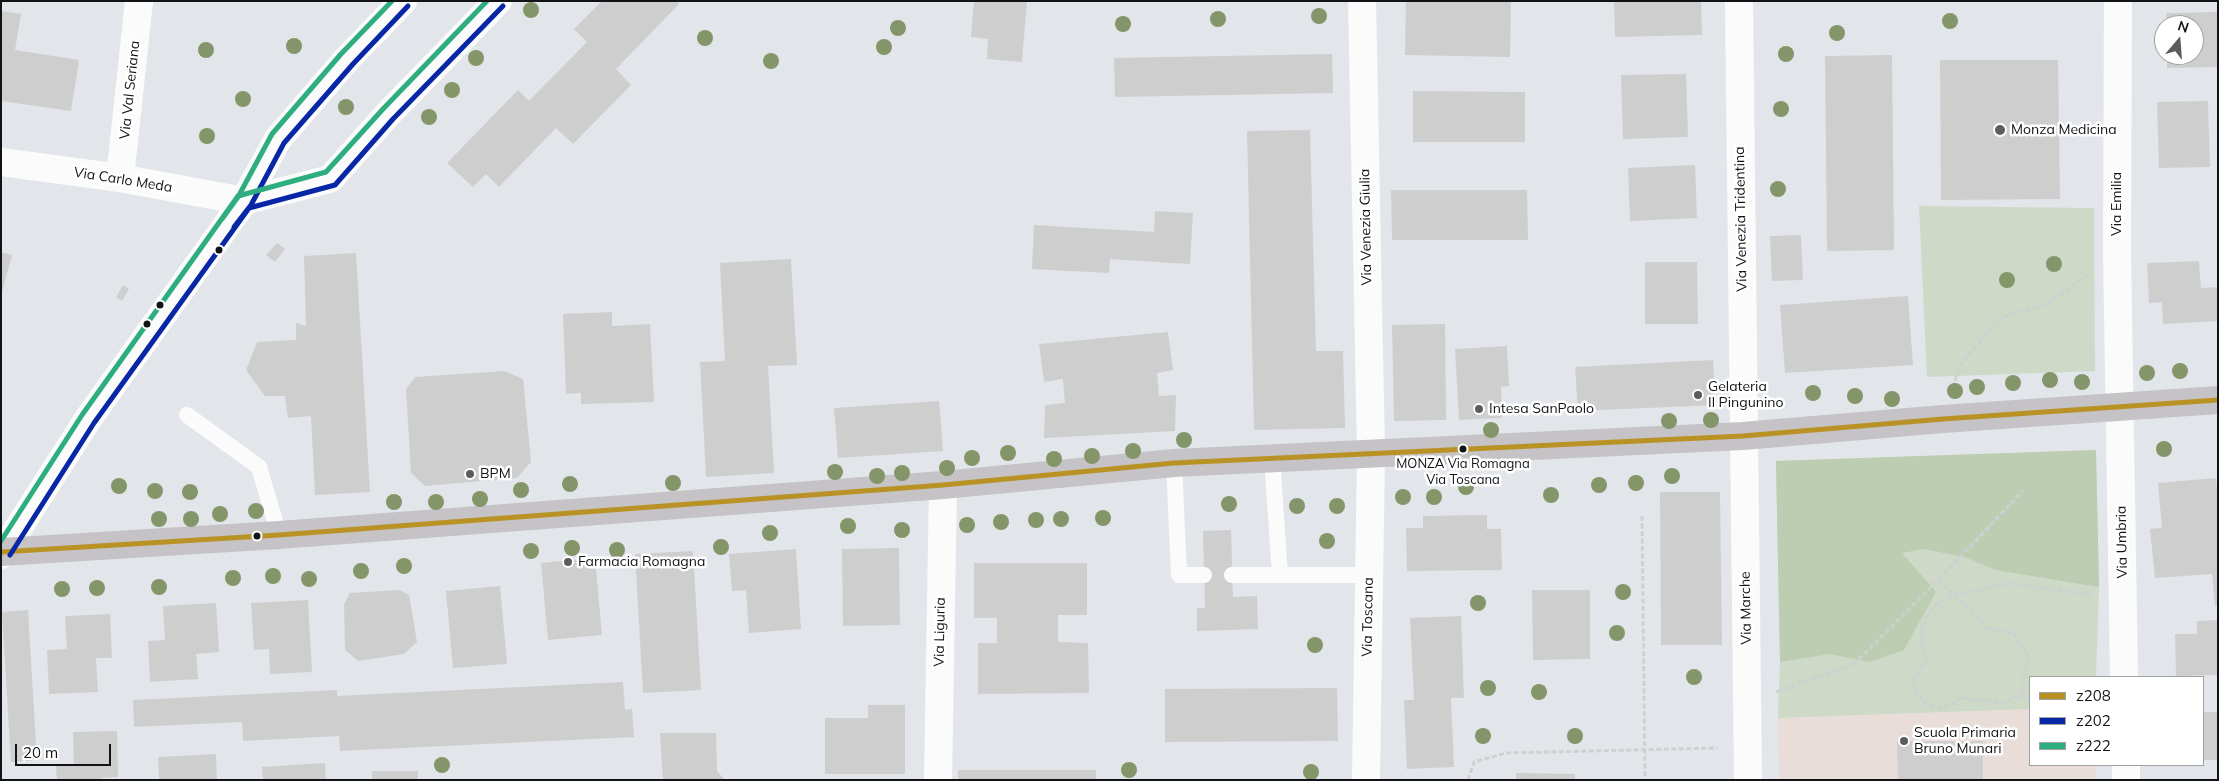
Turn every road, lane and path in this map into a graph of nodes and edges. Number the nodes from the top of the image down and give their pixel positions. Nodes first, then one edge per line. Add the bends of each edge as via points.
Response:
1 (139, 1) edge
2 (403, 1) edge
3 (498, 1) edge
4 (1362, 1) edge
5 (1739, 1) edge
6 (2118, 1) edge
7 (1, 162) edge
8 (120, 178) junction
9 (244, 201) junction
10 (2117, 253) junction
11 (2218, 400) edge
12 (2119, 407) junction
13 (186, 415) dead end
14 (1943, 419) junction
15 (1743, 436) junction
16 (1371, 453) junction
17 (1272, 458) junction
18 (1174, 464) junction
19 (943, 485) junction
20 (2023, 491) dead end
21 (1642, 516) dead end
22 (279, 535) junction
23 (2, 553) edge
24 (1204, 575) dead end
25 (1232, 575) dead end
26 (1280, 575) junction
27 (1369, 575) junction
28 (1938, 580) junction
29 (1954, 594) junction
30 (2123, 598) junction
31 (2124, 676) edge
32 (2021, 694) junction
33 (2029, 698) edge
34 (1747, 702) junction
35 (1718, 748) dead end
36 (1643, 749) junction
37 (2126, 766) edge
38 (938, 780) edge
39 (1366, 780) edge
40 (1468, 780) edge
41 (1644, 780) edge
42 (1748, 780) edge
43 (2126, 780) edge

1 - 8 street, Via Val Seriana
2 - 9 street via 347,58 278,139
3 - 9 street, Via Carlo Meda via 330,179
4 - 16 street, Via Venezia Giulia
5 - 15 street, Via Venezia Tridentina
6 - 10 street, Via Emilia
7 - 8 street, Via Carlo Meda
8 - 9 street, Via Carlo Meda
9 - 23 street via 88,419
10 - 12 street, Via Emilia
10 - 14 path via 2049,303 2000,318 1959,366
11 - 12 street
12 - 14 street
12 - 30 street, Via Umbria
13 - 22 lane via 259,467
14 - 15 street
15 - 16 street
15 - 34 street, Via Marche
16 - 17 street
16 - 27 street, Via Toscana
17 - 18 street
17 - 26 lane
18 - 19 street
18 - 24 lane via 1179,575
19 - 22 street
19 - 38 street, Via Liguria
20 - 28 path
21 - 36 path
22 - 23 street
25 - 26 lane
26 - 27 lane
27 - 39 street, Via Toscana
28 - 29 path
28 - 34 path via 1854,664
29 - 30 path via 2010,583
29 - 32 path via 1979,617 1986,629 2015,635 2028,656
29 - 32 path via 1934,606 1924,622 1921,647 1926,659 1913,680 1917,694 1926,704 1945,708 1962,698 2006,703
30 - 31 street, Via Umbria
32 - 33 path
34 - 42 street, Via Marche
35 - 36 path
36 - 40 path via 1506,753 1474,762
36 - 41 path
37 - 43 street

